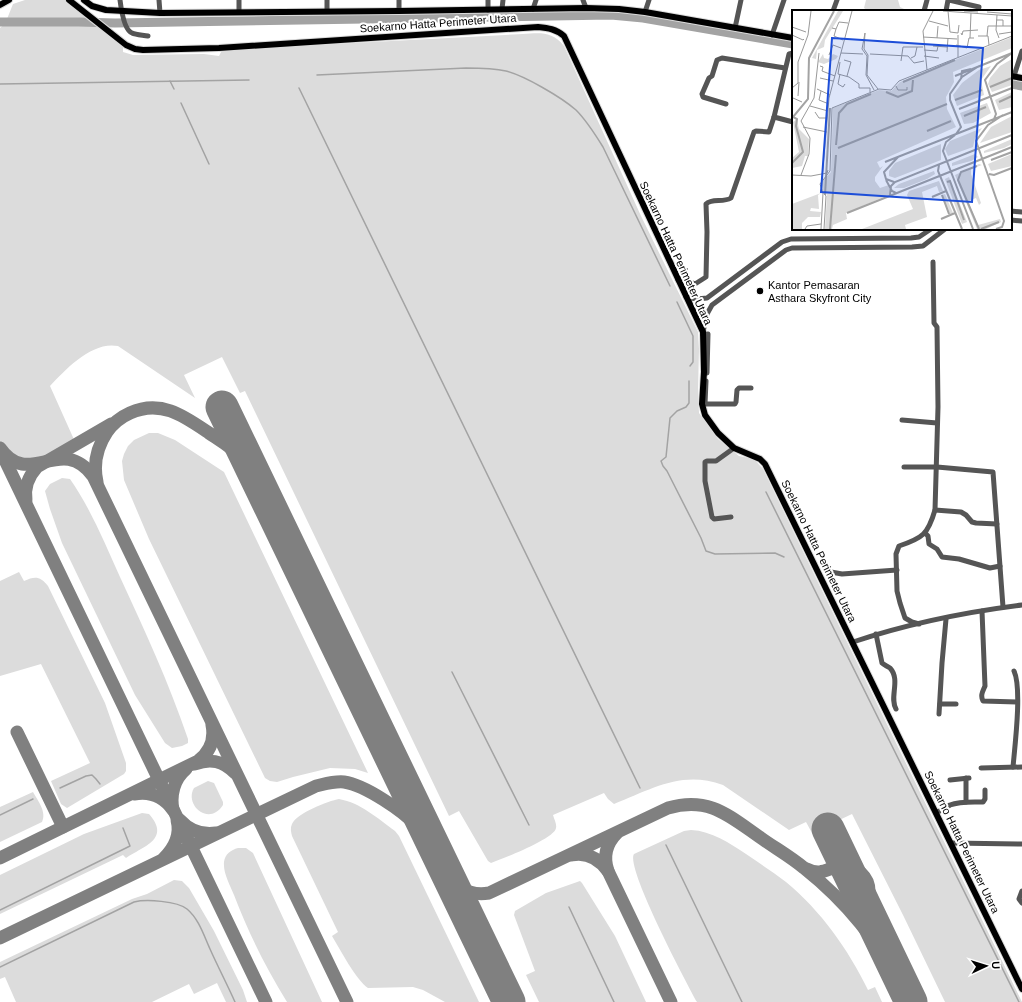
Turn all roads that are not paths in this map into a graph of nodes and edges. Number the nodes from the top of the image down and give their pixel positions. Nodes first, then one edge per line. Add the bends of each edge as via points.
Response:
1 (69, 0) edge
2 (84, 0) edge
3 (120, 0) edge
4 (159, 0) edge
5 (239, 0) edge
6 (327, 0) edge
7 (398, 0) edge
8 (488, 0) edge
9 (503, 0) edge
10 (536, 0) edge
11 (584, 0) edge
12 (649, 0) edge
13 (741, 0) edge
14 (784, 0) edge
15 (837, 0) edge
16 (927, 0) edge
17 (948, 0) edge
18 (3, 1) edge
19 (586, 8) junction
20 (0, 9) edge
21 (502, 9) junction
22 (533, 9) junction
23 (488, 10) junction
24 (833, 10) edge
25 (924, 10) edge
26 (946, 10) edge
27 (978, 10) edge
28 (122, 11) junction
29 (327, 11) junction
30 (399, 11) junction
31 (239, 12) junction
32 (645, 12) junction
33 (160, 13) junction
34 (735, 28) junction
35 (772, 35) junction
36 (148, 36) dead end
37 (792, 38) edge
38 (1022, 51) edge
39 (792, 53) edge
40 (785, 68) junction
41 (1012, 76) edge
42 (1022, 78) edge
43 (726, 104) dead end
44 (774, 118) junction
45 (792, 122) edge
46 (1013, 211) edge
47 (1022, 212) edge
48 (1022, 217) edge
49 (1012, 220) edge
50 (1022, 221) edge
51 (930, 230) edge
52 (944, 230) edge
53 (862, 238) junction
54 (855, 239) junction
55 (855, 247) junction
56 (863, 247) junction
57 (933, 262) dead end
58 (738, 275) junction
59 (678, 280) junction
60 (742, 283) junction
61 (686, 297) junction
62 (703, 333) junction
63 (751, 388) dead end
64 (704, 404) junction
65 (902, 420) dead end
66 (937, 423) junction
67 (734, 448) junction
68 (904, 467) dead end
69 (937, 467) junction
70 (936, 510) junction
71 (731, 517) dead end
72 (997, 524) junction
73 (925, 533) junction
74 (1000, 566) junction
75 (897, 570) junction
76 (831, 572) dead end
77 (1022, 605) edge
78 (1003, 608) junction
79 (982, 611) junction
80 (946, 619) junction
81 (919, 624) junction
82 (876, 634) junction
83 (853, 642) junction
84 (1014, 671) dead end
85 (1018, 702) junction
86 (940, 704) junction
87 (956, 704) dead end
88 (887, 711) junction
89 (939, 714) dead end
90 (1013, 767) junction
91 (1022, 767) edge
92 (981, 768) dead end
93 (950, 780) dead end
94 (985, 790) dead end
95 (966, 802) junction
96 (936, 812) junction
97 (951, 843) junction
98 (1022, 844) edge
99 (1022, 891) edge
100 (1022, 903) edge
101 (1022, 989) edge

1 - 59 main road, Soekarno Hatta Perimeter Utara via 130,47 143,50 219,48 538,27 558,31 568,43
2 - 28 main road via 99,8
3 - 28 street
4 - 33 street
5 - 31 street
6 - 29 street
7 - 30 street
8 - 23 street
9 - 21 street
10 - 22 street
11 - 19 street
12 - 32 street
13 - 34 street
14 - 35 street
15 - 24 street
16 - 25 street
17 - 26 street
17 - 27 street via 978,7
18 - 20 street
19 - 22 main road
19 - 32 main road
21 - 22 main road
21 - 23 main road
23 - 30 main road
28 - 33 main road
28 - 36 street via 129,32
29 - 30 main road
29 - 31 main road
31 - 33 main road
32 - 34 main road
34 - 35 main road
35 - 37 main road
38 - 41 street
39 - 40 street via 789,54
40 - 43 street via 722,58 717,60 702,94 703,97
40 - 44 street
41 - 42 main road
44 - 45 street
44 - 59 street via 769,132 754,132 731,198 709,201 706,204 706,278 695,284 681,278
46 - 47 street
46 - 49 street
48 - 50 street
49 - 50 street
51 - 53 street via 919,237
52 - 56 street via 922,246
53 - 54 street
53 - 56 street
54 - 55 street
54 - 58 street via 791,239 782,242
55 - 56 street
55 - 60 street via 792,248
57 - 66 street via 934,323 937,327
58 - 60 street
58 - 61 street via 707,298
59 - 61 main road, Soekarno Hatta Perimeter Utara
60 - 62 street via 712,305 707,314
61 - 62 main road, Soekarno Hatta Perimeter Utara
62 - 64 main road, Soekarno Hatta Perimeter Utara
63 - 64 street via 739,388 735,404
64 - 67 main road, Soekarno Hatta Perimeter Utara via 705,415 718,433
65 - 66 street
66 - 69 street
67 - 71 street via 716,461 706,462 705,481 712,517
67 - 83 main road, Soekarno Hatta Perimeter Utara via 760,459 765,464
68 - 69 street
69 - 70 street
69 - 72 street via 993,472
70 - 72 street via 961,512 976,523
70 - 73 street
72 - 74 street
73 - 74 street via 929,544 937,549 942,557 990,568
73 - 75 street via 899,546 896,554
74 - 78 street
75 - 76 street via 842,574
75 - 81 street via 897,591 906,618
77 - 78 street
78 - 79 street
79 - 80 street
79 - 85 street via 985,686 982,690 982,699
80 - 81 street
80 - 86 street
81 - 82 street
82 - 83 street
82 - 88 street via 882,663 895,677 895,707
83 - 88 main road, Soekarno Hatta Perimeter Utara
84 - 85 street via 1018,684
85 - 90 street
86 - 87 street
86 - 89 street
88 - 96 main road, Soekarno Hatta Perimeter Utara
90 - 91 street
90 - 92 street
93 - 95 street via 968,778
94 - 95 street via 983,802
95 - 96 street via 950,805
96 - 97 main road, Soekarno Hatta Perimeter Utara
97 - 98 street
97 - 101 main road, Soekarno Hatta Perimeter Utara
99 - 100 street via 1019,899

